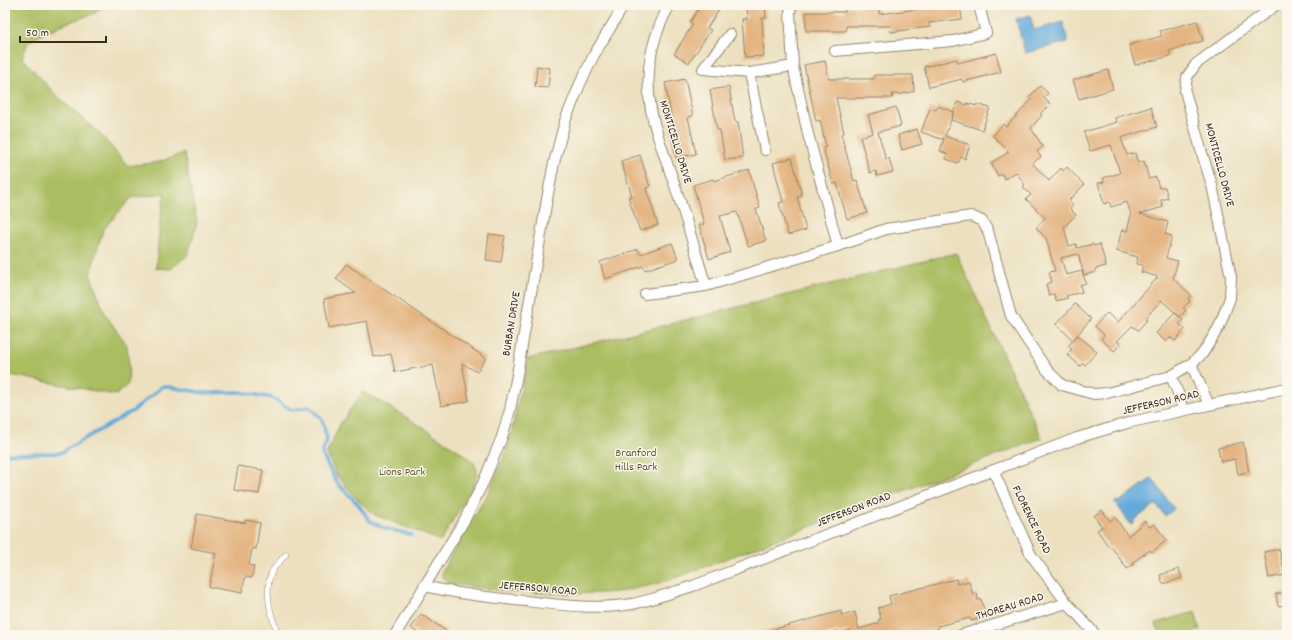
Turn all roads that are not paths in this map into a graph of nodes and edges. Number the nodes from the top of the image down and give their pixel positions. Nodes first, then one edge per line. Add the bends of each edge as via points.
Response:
1 (624, 5) edge
2 (670, 5) edge
3 (792, 5) edge
4 (979, 5) edge
5 (1276, 5) edge
6 (730, 34) dead end
7 (835, 51) dead end
8 (793, 66) junction
9 (749, 73) junction
10 (764, 150) dead end
11 (838, 246) junction
12 (706, 286) junction
13 (645, 294) dead end
14 (1191, 364) junction
15 (1171, 376) junction
16 (1287, 388) edge
17 (1209, 405) junction
18 (1183, 410) junction
19 (993, 470) junction
20 (286, 554) dead end
21 (424, 586) junction
22 (1067, 603) junction
23 (279, 635) edge
24 (395, 635) edge
25 (961, 635) edge
26 (1096, 635) edge

1 - 21 street, BURBAN DRIVE via 594,55 565,121 548,192 517,375 502,437 493,462 465,519
2 - 12 street, MONTICELLO DRIVE via 656,34 650,61 648,95 652,119
3 - 8 street via 790,12
4 - 7 street via 986,33 953,41
5 - 14 street, MONTICELLO DRIVE via 1196,64 1186,77 1185,91 1212,185 1231,277 1230,298 1219,327 1203,353
6 - 9 street via 704,69
8 - 9 street
8 - 11 street
9 - 10 street
11 - 12 street, MONTICELLO DRIVE
11 - 15 street, MONTICELLO DRIVE via 886,229 971,216 982,221 988,231 1011,316 1047,370 1062,385 1094,394 1107,393
12 - 13 street, MONTICELLO DRIVE
14 - 15 street, MONTICELLO DRIVE
14 - 17 street
15 - 18 street
16 - 17 street, JEFFERSON ROAD
17 - 18 street, JEFFERSON ROAD
18 - 19 street, JEFFERSON ROAD via 1084,436
19 - 21 street, JEFFERSON ROAD via 693,586 632,604 569,606 469,595
19 - 22 street, FLORENCE ROAD via 1030,556
20 - 23 lane via 271,573 268,590 274,625
21 - 24 street, BURBAN DRIVE
22 - 25 street, THOREAU ROAD
22 - 26 street, FLORENCE ROAD

